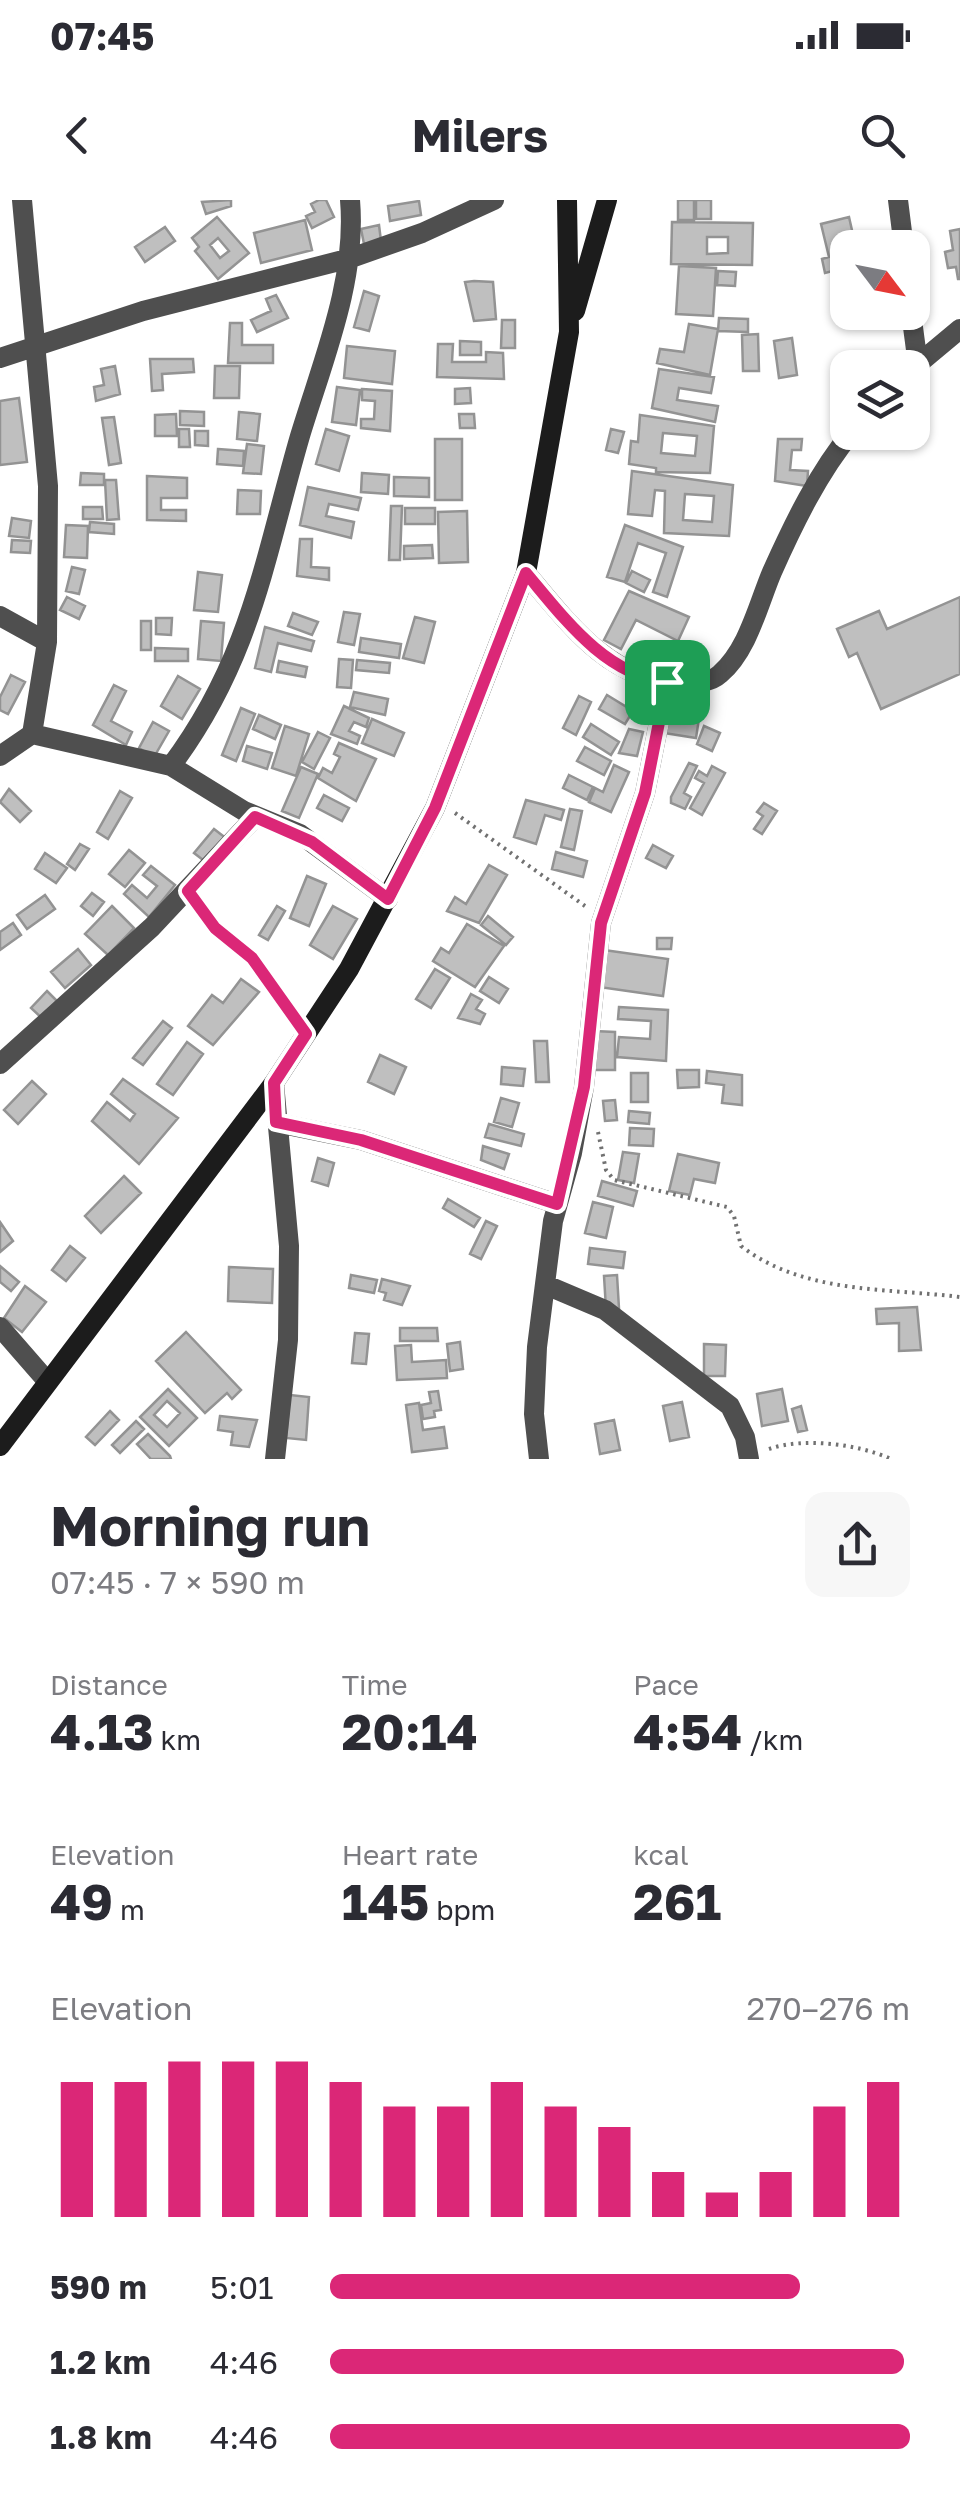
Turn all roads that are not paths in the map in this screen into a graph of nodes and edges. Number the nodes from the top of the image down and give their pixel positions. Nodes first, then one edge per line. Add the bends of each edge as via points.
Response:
1 (22, 200) edge
2 (350, 200) edge
3 (494, 200) edge
4 (567, 200) edge
5 (607, 200) edge
6 (898, 200) edge
7 (902, 230) edge
8 (351, 258) junction
9 (960, 329) edge
10 (569, 332) junction
11 (38, 346) junction
12 (930, 354) edge
13 (0, 358) edge
14 (841, 450) edge
15 (526, 573) junction
16 (0, 616) edge
17 (47, 642) junction
18 (667, 682) junction
19 (32, 734) junction
20 (0, 756) edge
21 (171, 766) junction
22 (255, 817) junction
23 (388, 899) junction
24 (0, 1064) edge
25 (274, 1083) junction
26 (276, 1122) junction
27 (557, 1204) junction
28 (546, 1285) junction
29 (0, 1327) edge
30 (47, 1381) junction
31 (0, 1446) edge
32 (756, 1456) edge
33 (275, 1459) edge
34 (539, 1459) edge

1 - 11 street
2 - 8 street
3 - 8 street
4 - 10 main road
5 - 10 main road
6 - 7 street
8 - 11 street
8 - 21 street via 249,626 213,702
9 - 12 street
10 - 15 main road
11 - 13 street
11 - 17 street via 48,486
14 - 18 street via 781,552 730,662 711,680
15 - 18 street via 622,670
15 - 23 main road via 438,799
16 - 17 street
17 - 19 street
18 - 27 street via 645,793 603,914 580,1111
19 - 20 street
19 - 21 street
21 - 22 street
22 - 23 street via 312,842
22 - 24 street via 188,891
23 - 25 main road
25 - 26 street
25 - 30 main road
26 - 27 street via 361,1140
26 - 33 street via 290,1246
27 - 28 street
28 - 32 street via 605,1310 730,1406
28 - 34 street via 534,1402
29 - 30 street
30 - 31 main road

